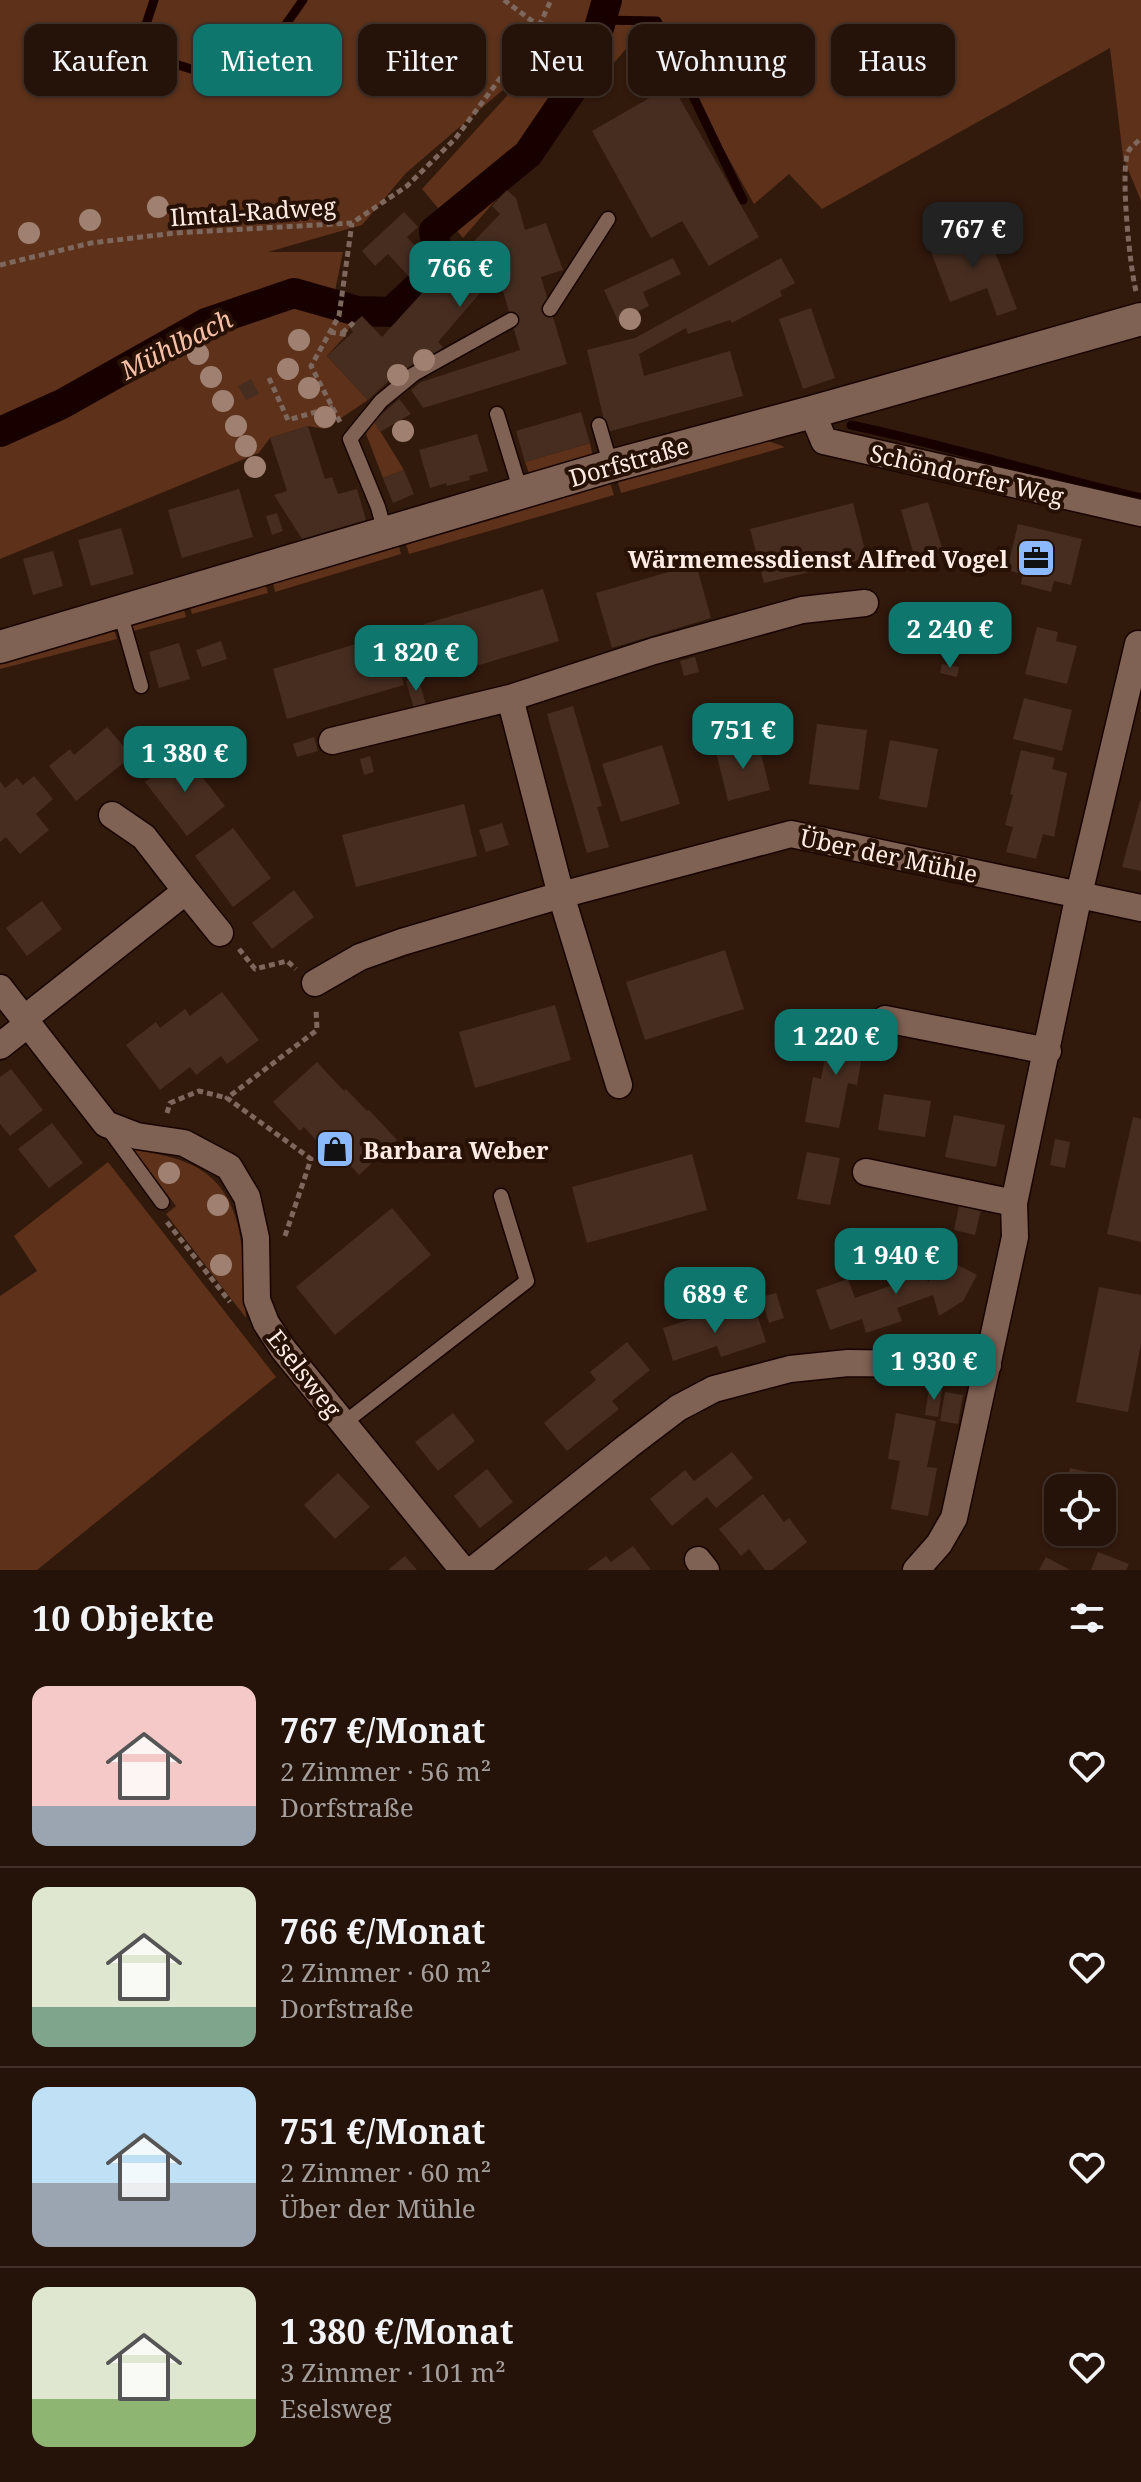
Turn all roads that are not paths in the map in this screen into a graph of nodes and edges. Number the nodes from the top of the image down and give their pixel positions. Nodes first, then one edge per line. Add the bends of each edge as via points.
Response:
1 (608, 219) dead end
2 (1139, 308) edge
3 (550, 309) dead end
4 (511, 320) dead end
5 (812, 412) junction
6 (497, 414) dead end
7 (599, 425) dead end
8 (611, 466) junction
9 (521, 492) junction
10 (1141, 513) edge
11 (385, 532) junction
12 (865, 603) dead end
13 (120, 611) junction
14 (1138, 644) dead end
15 (0, 647) edge
16 (141, 686) dead end
17 (510, 698) junction
18 (332, 741) dead end
19 (112, 815) dead end
20 (186, 891) junction
21 (1079, 894) junction
22 (561, 895) junction
23 (1141, 908) edge
24 (220, 933) road end
25 (315, 983) road end
26 (0, 988) edge
27 (885, 1019) dead end
28 (26, 1022) junction
29 (0, 1046) edge
30 (1048, 1051) junction
31 (619, 1085) dead end
32 (106, 1124) junction
33 (866, 1172) dead end
34 (501, 1196) dead end
35 (162, 1202) road end
36 (1014, 1203) junction
37 (988, 1365) junction
38 (344, 1423) junction
39 (463, 1570) edge
40 (473, 1570) edge
41 (916, 1570) edge

1 - 3 lane
2 - 5 street, Dorfstraße
4 - 11 lane via 414,374 381,401 350,439
5 - 8 street, Dorfstraße
5 - 10 street, Schöndorfer Weg via 824,441
6 - 9 lane
7 - 8 lane
8 - 9 street, Dorfstraße
9 - 11 street, Dorfstraße
11 - 13 street, Dorfstraße
12 - 17 street via 802,610
13 - 15 street, Dorfstraße
13 - 16 lane
14 - 21 street
17 - 18 street
17 - 22 street
19 - 20 street via 144,837
20 - 24 street
20 - 28 street
21 - 22 street, Über der Mühle via 791,834
21 - 23 street, Über der Mühle
21 - 30 street
22 - 25 street, Über der Mühle via 360,957
22 - 31 street
26 - 28 street
27 - 30 street
28 - 29 street
28 - 32 street
30 - 36 street
32 - 35 lane
32 - 38 street, Eselsweg via 137,1136 184,1143 229,1167 247,1197 256,1238 257,1300 266,1323
33 - 36 street
34 - 38 lane via 527,1281
36 - 37 street via 1015,1237
37 - 40 street via 848,1363 790,1369 714,1389 678,1408
37 - 41 street via 954,1518
38 - 39 street, Eselsweg

